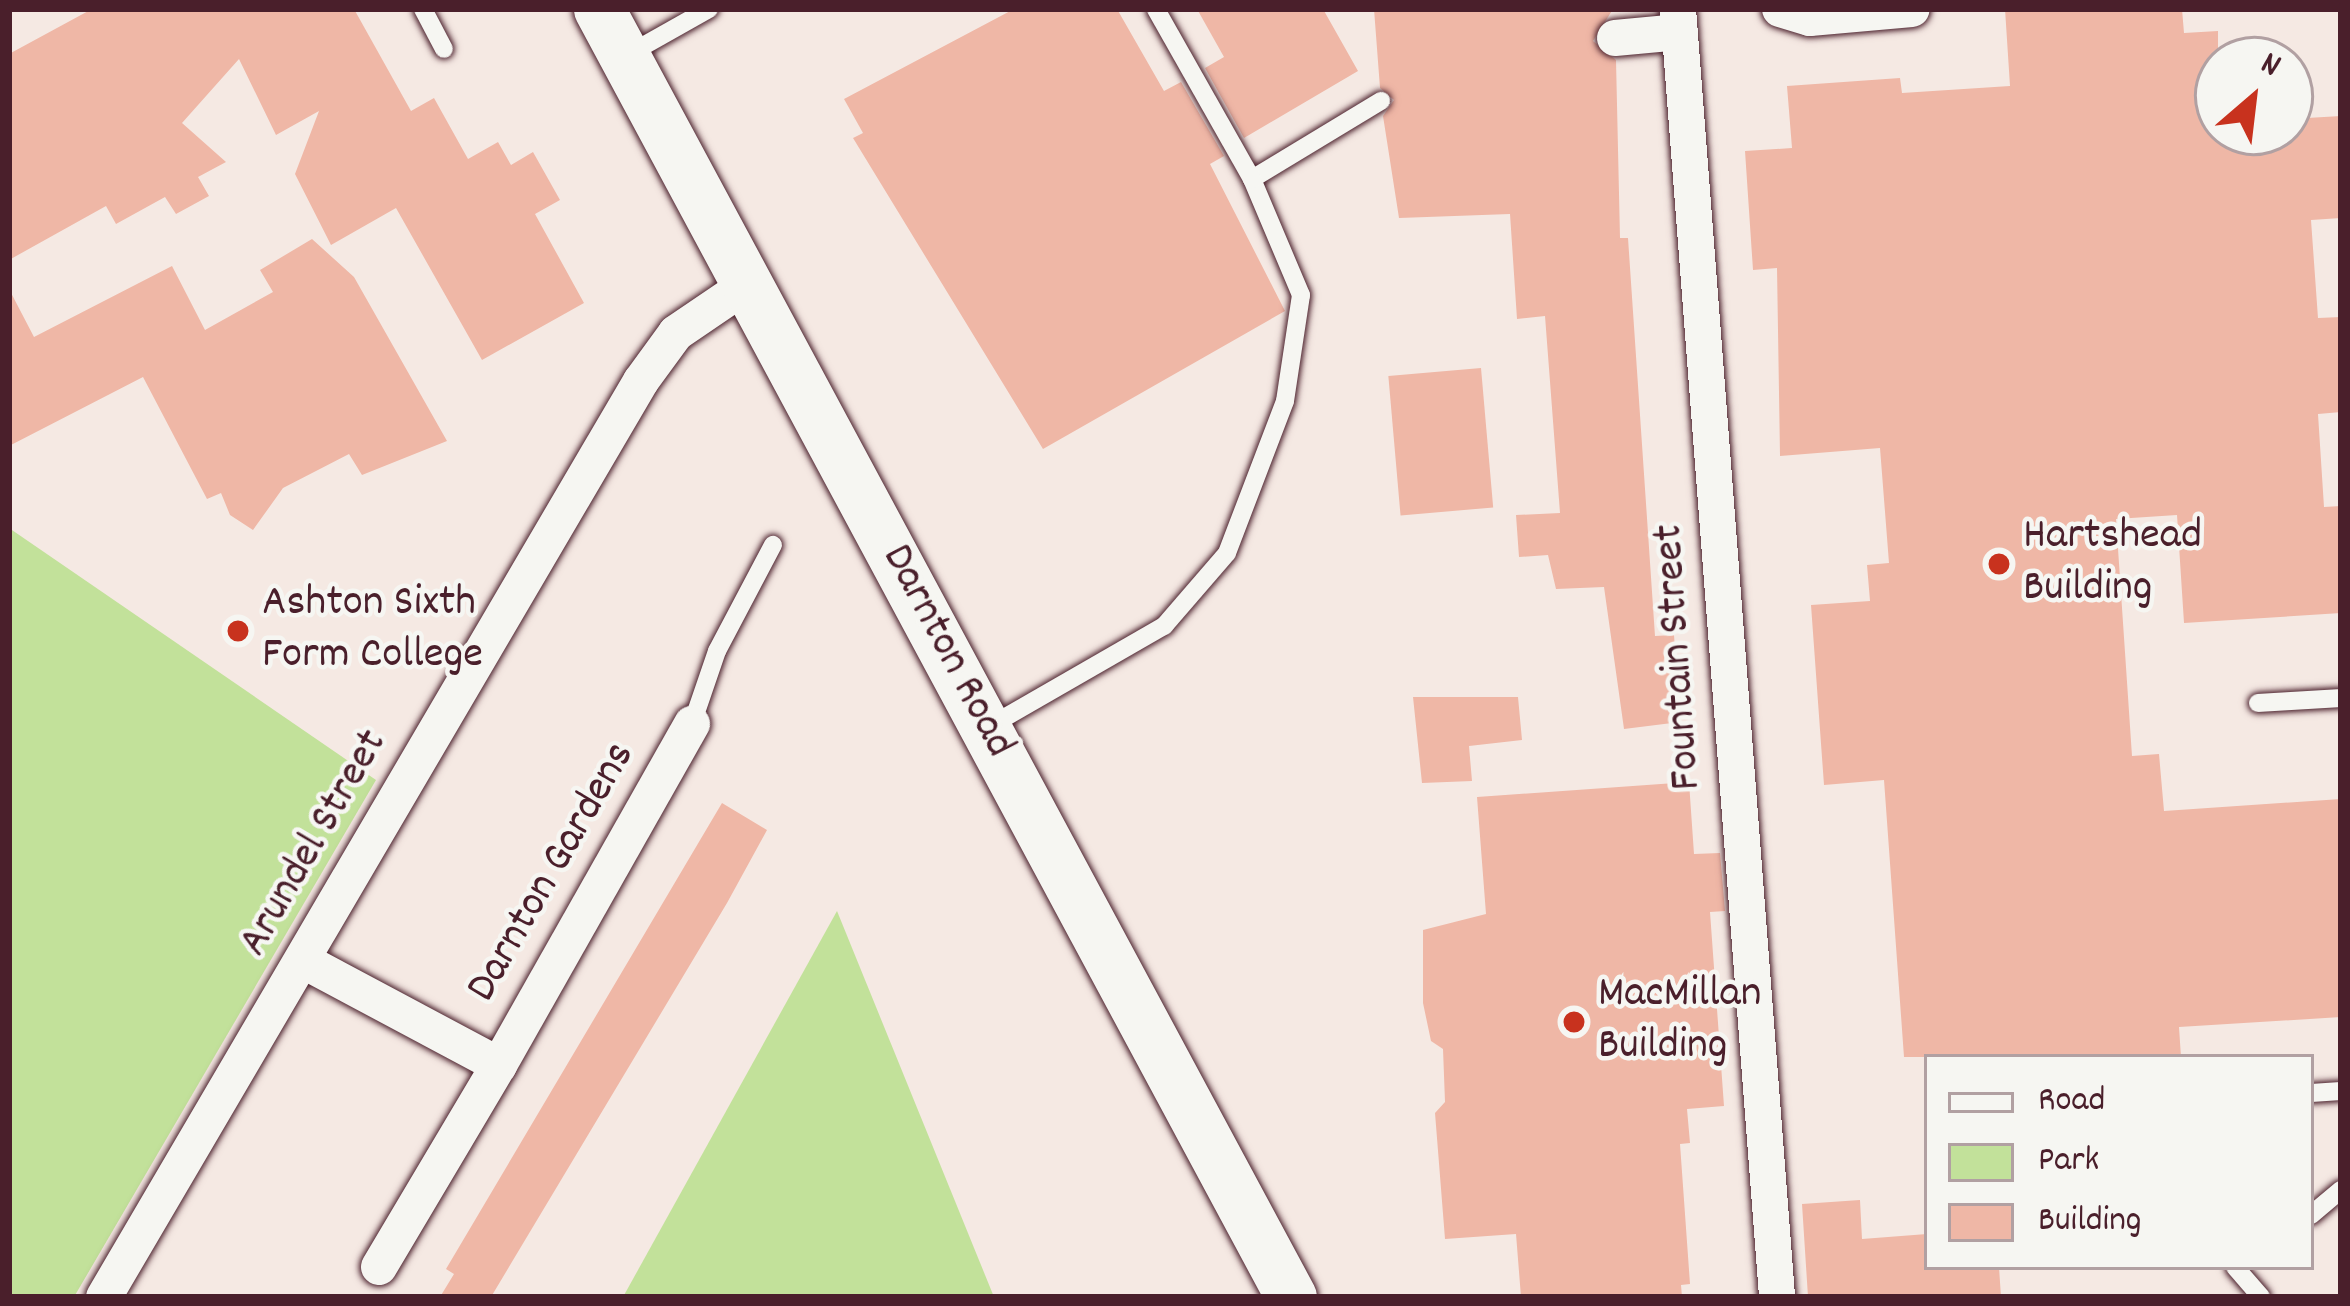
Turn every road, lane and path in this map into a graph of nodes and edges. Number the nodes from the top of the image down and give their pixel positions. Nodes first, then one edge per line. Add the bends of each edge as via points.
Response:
1 (423, 9) edge
2 (599, 9) edge
3 (709, 9) edge
4 (1156, 9) edge
5 (1780, 9) edge
6 (1912, 9) edge
7 (1679, 21) edge
8 (1616, 38) dead end
9 (444, 49) dead end
10 (627, 55) junction
11 (1381, 101) dead end
12 (1252, 179) junction
13 (751, 282) junction
14 (773, 545) dead end
15 (2341, 698) edge
16 (2258, 703) dead end
17 (692, 724) joint
18 (986, 728) junction
19 (304, 961) junction
20 (500, 1064) junction
21 (2341, 1190) edge
22 (2314, 1212) edge
23 (379, 1267) dead end
24 (2242, 1270) edge
25 (104, 1297) edge
26 (1291, 1297) edge
27 (1777, 1297) edge
28 (2260, 1297) edge

1 - 9 lane
2 - 10 street, Darnton Road
3 - 10 lane
4 - 12 lane
5 - 6 street via 1810,18
7 - 8 street
7 - 27 street, Fountain Street
10 - 13 street, Darnton Road
11 - 12 lane
12 - 18 lane via 1301,295 1285,401 1227,553 1164,626
13 - 18 street, Darnton Road
13 - 19 street, Arundel Street via 676,333 641,381
14 - 17 lane via 717,651
15 - 16 lane
17 - 20 street, Darnton Gardens
18 - 26 street, Darnton Road
19 - 20 street, Darnton Gardens
19 - 25 street, Arundel Street
20 - 23 street
21 - 22 lane
24 - 28 lane

